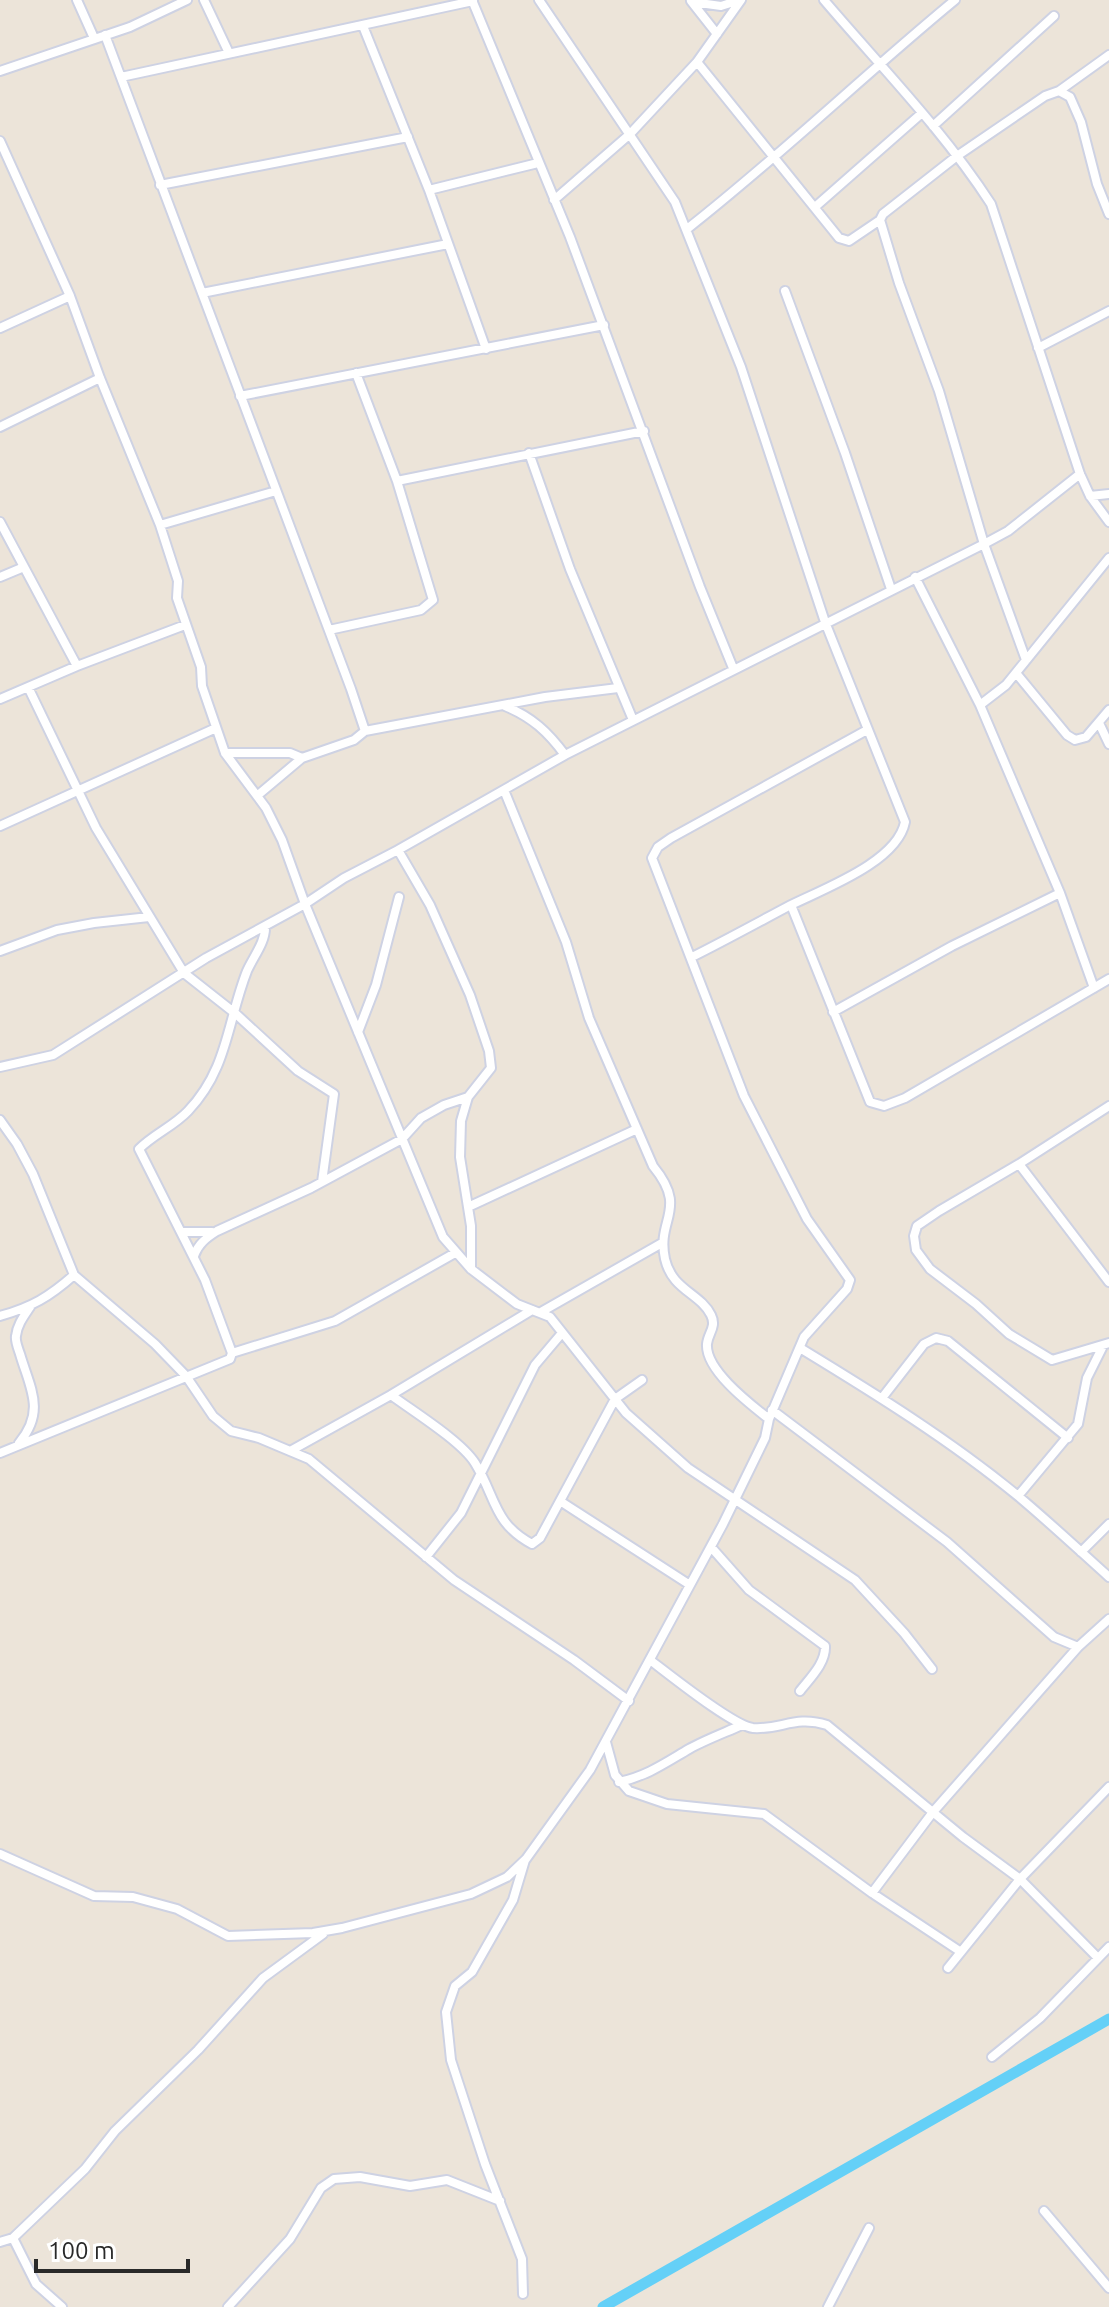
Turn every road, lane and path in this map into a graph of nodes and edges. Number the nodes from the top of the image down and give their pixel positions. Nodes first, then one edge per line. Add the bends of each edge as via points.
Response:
1 (77, 0) edge
2 (187, 0) edge
3 (204, 0) edge
4 (539, 0) edge
5 (740, 0) edge
6 (824, 0) edge
7 (955, 0) edge
8 (473, 1) edge
9 (691, 1) edge
10 (1054, 16) dead end
11 (363, 26) junction
12 (717, 34) junction
13 (105, 35) junction
14 (94, 38) junction
15 (229, 53) junction
16 (1109, 55) edge
17 (697, 62) junction
18 (878, 63) junction
19 (0, 71) edge
20 (121, 77) junction
21 (1059, 91) junction
22 (922, 113) junction
23 (933, 126) junction
24 (630, 134) junction
25 (408, 137) junction
26 (0, 141) edge
27 (775, 156) junction
28 (957, 156) junction
29 (538, 163) junction
30 (160, 185) junction
31 (429, 190) junction
32 (554, 200) junction
33 (815, 207) junction
34 (1109, 214) edge
35 (880, 220) junction
36 (687, 229) junction
37 (448, 244) junction
38 (785, 291) dead end
39 (202, 293) junction
40 (70, 296) junction
41 (1109, 311) edge
42 (604, 325) junction
43 (0, 328) edge
44 (1038, 348) junction
45 (486, 349) junction
46 (356, 373) junction
47 (100, 378) junction
48 (240, 396) junction
49 (0, 427) edge
50 (644, 431) junction
51 (529, 453) junction
52 (1080, 474) junction
53 (397, 481) junction
54 (276, 491) junction
55 (1109, 494) edge
56 (1090, 496) junction
57 (0, 522) edge
58 (1109, 522) edge
59 (160, 525) junction
60 (984, 544) junction
61 (1109, 558) edge
62 (24, 567) junction
63 (0, 577) edge
64 (915, 577) junction
65 (891, 589) junction
66 (825, 622) junction
67 (185, 625) junction
68 (329, 630) junction
69 (1026, 660) junction
70 (77, 666) junction
71 (733, 668) junction
72 (1016, 673) junction
73 (28, 687) junction
74 (618, 688) junction
75 (0, 699) edge
76 (980, 705) junction
77 (505, 706) junction
78 (1109, 710) edge
79 (633, 720) junction
80 (1099, 723) junction
81 (216, 728) junction
82 (867, 730) junction
83 (365, 731) junction
84 (1109, 744) edge
85 (225, 753) junction
86 (565, 755) junction
87 (302, 758) junction
88 (504, 790) junction
89 (79, 791) junction
90 (258, 795) junction
91 (0, 826) edge
92 (398, 850) junction
93 (1060, 893) junction
94 (399, 897) dead end
95 (305, 904) junction
96 (791, 905) junction
97 (149, 917) junction
98 (265, 926) junction
99 (0, 951) edge
100 (692, 957) junction
101 (184, 973) junction
102 (1109, 979) edge
103 (1094, 988) junction
104 (833, 1012) junction
105 (236, 1014) junction
106 (358, 1032) junction
107 (0, 1067) edge
108 (468, 1097) junction
109 (1108, 1108) edge
110 (0, 1120) edge
111 (637, 1129) junction
112 (402, 1139) junction
113 (1019, 1164) junction
114 (322, 1182) junction
115 (468, 1207) junction
116 (217, 1231) junction
117 (182, 1232) junction
118 (662, 1243) junction
119 (455, 1253) junction
120 (194, 1256) junction
121 (471, 1269) junction
122 (74, 1275) junction
123 (1109, 1282) edge
124 (30, 1307) junction
125 (537, 1311) junction
126 (0, 1316) edge
127 (562, 1333) junction
128 (1106, 1344) edge
129 (800, 1348) junction
130 (232, 1353) junction
131 (186, 1376) junction
132 (642, 1380) dead end
133 (391, 1395) junction
134 (882, 1398) junction
135 (615, 1399) junction
136 (770, 1414) junction
137 (1068, 1438) junction
138 (17, 1445) junction
139 (292, 1450) junction
140 (0, 1453) edge
141 (481, 1477) junction
142 (1018, 1496) junction
143 (733, 1499) junction
144 (560, 1501) junction
145 (1109, 1524) edge
146 (711, 1547) junction
147 (1081, 1552) junction
148 (426, 1557) junction
149 (1109, 1577) edge
150 (690, 1585) junction
151 (1108, 1622) edge
152 (1078, 1647) junction
153 (650, 1660) junction
154 (932, 1669) dead end
155 (800, 1691) dead end
156 (629, 1701) junction
157 (742, 1725) junction
158 (606, 1741) junction
159 (619, 1782) junction
160 (1109, 1787) edge
161 (933, 1812) junction
162 (0, 1854) edge
163 (526, 1859) junction
164 (1020, 1879) junction
165 (872, 1893) junction
166 (326, 1931) junction
167 (1109, 1947) edge
168 (961, 1952) junction
169 (1098, 1958) junction
170 (948, 1968) dead end
171 (992, 2057) dead end
172 (500, 2201) junction
173 (1044, 2211) dead end
174 (869, 2228) dead end
175 (13, 2238) junction
176 (0, 2242) edge
177 (1109, 2288) edge
178 (523, 2294) dead end
179 (62, 2307) edge
180 (228, 2307) edge
181 (828, 2307) edge

1 - 14 street
2 - 13 street
3 - 15 street
4 - 24 street
5 - 9 street via 721,6
5 - 12 street
6 - 18 street
7 - 18 street
8 - 11 street
8 - 29 street
9 - 12 street
10 - 23 street
11 - 15 street
11 - 25 street
12 - 17 street
13 - 14 street
13 - 20 street
14 - 19 street
15 - 20 street
16 - 21 street
17 - 24 street
17 - 27 street
18 - 22 street
18 - 27 street
20 - 30 street
21 - 28 street
21 - 34 street via 1070,97 1081,122
22 - 23 street
22 - 33 street
23 - 28 street
24 - 32 street
24 - 36 street
25 - 30 street
25 - 31 street
26 - 40 street
27 - 33 street
27 - 36 street
28 - 35 street
28 - 44 street via 991,204
29 - 31 street
29 - 32 street
30 - 39 street
31 - 37 street
32 - 42 street
33 - 35 street via 846,242
35 - 60 street
36 - 66 street via 741,367
37 - 39 street
37 - 45 street
38 - 65 street
39 - 48 street
40 - 43 street
40 - 47 street
41 - 44 street
42 - 45 street
42 - 50 street
44 - 52 street
45 - 46 street
46 - 48 street
46 - 53 street
47 - 49 street
47 - 59 street
48 - 54 street
50 - 51 street
50 - 71 street
51 - 53 street
51 - 74 street
52 - 56 street
52 - 60 street
53 - 68 street via 433,600 421,610
54 - 59 street
54 - 68 street
55 - 56 street
56 - 58 street
57 - 62 street
59 - 67 street
60 - 64 street
60 - 69 street
61 - 69 street
62 - 63 street
62 - 70 street
64 - 65 street
64 - 76 street
65 - 66 street
66 - 71 street
66 - 82 street
67 - 70 street
67 - 81 street
68 - 83 street
69 - 72 street
70 - 73 street
71 - 79 street
72 - 76 street
72 - 80 street via 1075,740
73 - 75 street
73 - 89 street
74 - 77 street
74 - 79 street
76 - 93 street
77 - 83 street
77 - 86 street via 546,730
78 - 80 street
79 - 86 street
80 - 84 street
81 - 85 street
81 - 89 street
82 - 96 street via 900,804 903,833 861,870
82 - 100 street via 658,847 652,858
83 - 87 street
85 - 87 street via 290,753
85 - 90 street
86 - 88 street
87 - 90 street
88 - 92 street
88 - 111 street via 566,942 589,1018
89 - 91 street
89 - 97 street
90 - 95 street via 282,840
92 - 95 street
92 - 108 street via 430,905 489,1051 491,1068
93 - 103 street
93 - 104 street
94 - 106 street
95 - 98 street
95 - 106 street
96 - 100 street
96 - 104 street
97 - 99 street via 57,930
97 - 101 street
98 - 101 street
98 - 105 street
100 - 129 street via 769,1148 807,1219 850,1280
101 - 105 street
101 - 107 street via 53,1055
102 - 103 street
103 - 104 street via 884,1106 870,1102
105 - 114 street via 289,1064 334,1094
105 - 117 street via 216,1073 199,1099 139,1149
106 - 112 street
108 - 112 street via 421,1118
108 - 115 street via 460,1145
109 - 113 street
110 - 122 street via 33,1174
111 - 115 street
111 - 118 street via 669,1187 669,1222
112 - 114 street
112 - 119 street via 443,1237
113 - 123 street
113 - 128 street via 917,1226 916,1250 930,1269 1009,1334 1052,1360
114 - 116 street
115 - 121 street
116 - 117 street
116 - 120 street via 205,1238
117 - 120 street
118 - 125 street
118 - 136 street via 665,1263 678,1286 711,1315 710,1359 734,1390
119 - 121 street
119 - 130 street via 335,1321
120 - 130 street
121 - 125 street via 517,1304
122 - 124 street
122 - 131 street via 130,1320
124 - 126 street
124 - 138 street via 15,1338 34,1409 29,1431
125 - 127 street via 550,1317
125 - 133 street
127 - 135 street
127 - 141 street via 535,1365
128 - 137 street via 1087,1378 1078,1424
129 - 134 street
129 - 136 street
130 - 131 street via 230,1359
131 - 138 street
131 - 139 street via 213,1416 231,1431
132 - 135 street
133 - 139 street
133 - 141 street via 474,1461
134 - 137 street via 924,1344 936,1338 948,1341
134 - 142 street
135 - 143 street via 688,1468
135 - 144 street
136 - 143 street via 765,1438
136 - 152 street via 947,1542 1054,1637
137 - 142 street
138 - 140 street
139 - 148 street
141 - 144 street via 504,1525 532,1544
141 - 148 street
142 - 147 street
143 - 146 street
143 - 154 street via 855,1580
144 - 150 street
145 - 147 street
146 - 150 street
146 - 155 street via 749,1590 825,1646 822,1662
147 - 149 street
148 - 156 street
150 - 153 street
151 - 152 street
152 - 161 street
153 - 156 street
153 - 157 street
156 - 158 street
157 - 159 street via 638,1778
157 - 161 street via 762,1728 802,1719 827,1725
158 - 159 street
158 - 163 street
159 - 165 street via 629,1791 667,1804 764,1814
160 - 164 street
161 - 164 street
161 - 165 street
162 - 166 street via 94,1896 133,1897 177,1909 228,1936
163 - 166 street via 507,1877 471,1894
163 - 172 street via 513,1900 472,1972 455,1986 446,2012 451,2060
164 - 168 street
164 - 169 street
165 - 168 street
166 - 175 street via 263,1978 85,2169
167 - 169 street
168 - 170 street
169 - 171 street via 1040,2018
172 - 178 street via 522,2259
172 - 180 street via 447,2180 410,2186 360,2177 334,2179 321,2188 290,2239
173 - 177 street
174 - 181 street
175 - 176 street
175 - 179 street via 36,2284

